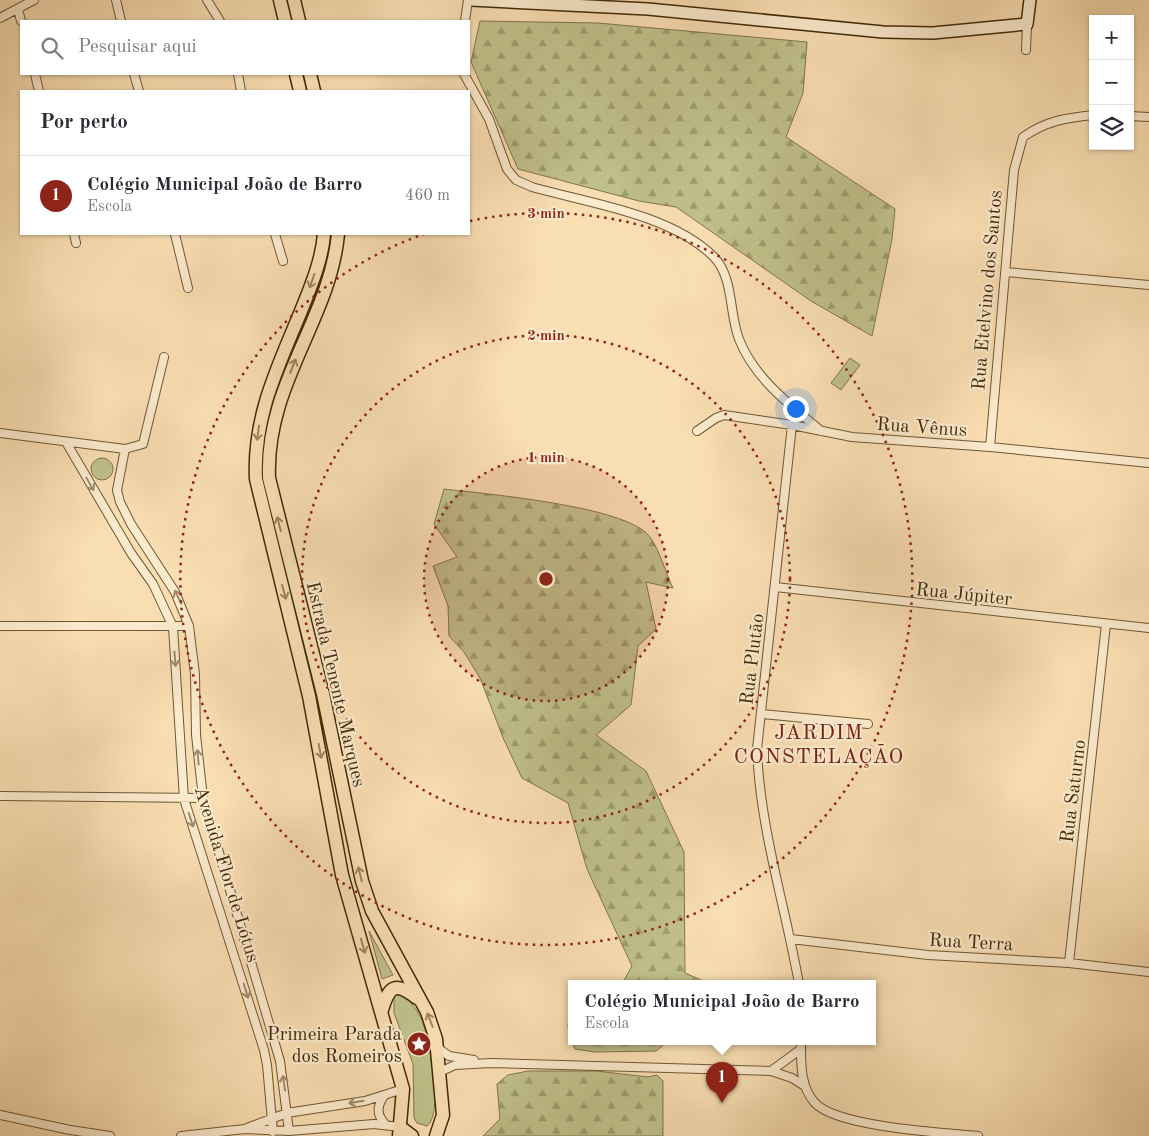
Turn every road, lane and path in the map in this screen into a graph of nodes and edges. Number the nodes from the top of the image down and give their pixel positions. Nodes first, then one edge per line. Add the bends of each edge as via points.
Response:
1 (34, 0) edge
2 (116, 0) edge
3 (207, 0) edge
4 (280, 0) edge
5 (294, 0) edge
6 (470, 0) edge
7 (1030, 0) edge
8 (18, 9) junction
9 (0, 18) edge
10 (21, 20) edge
11 (121, 20) edge
12 (219, 20) edge
13 (285, 20) edge
14 (298, 20) edge
15 (465, 20) edge
16 (1027, 24) junction
17 (1026, 50) dead end
18 (34, 75) edge
19 (134, 75) edge
20 (238, 75) edge
21 (296, 75) edge
22 (310, 75) edge
23 (465, 75) edge
24 (39, 90) edge
25 (139, 90) edge
26 (240, 90) edge
27 (300, 90) edge
28 (314, 90) edge
29 (1089, 116) edge
30 (1134, 116) edge
31 (1149, 117) edge
32 (74, 235) edge
33 (175, 235) edge
34 (276, 235) edge
35 (324, 235) edge
36 (338, 235) edge
37 (76, 243) dead end
38 (283, 261) dead end
39 (1006, 272) junction
40 (1149, 285) edge
41 (188, 288) dead end
42 (164, 357) dead end
43 (792, 425) junction
44 (697, 431) dead end
45 (822, 431) junction
46 (0, 433) edge
47 (66, 442) junction
48 (990, 447) junction
49 (125, 449) junction
50 (1149, 463) edge
51 (775, 588) junction
52 (1106, 624) junction
53 (0, 626) edge
54 (188, 626) junction
55 (173, 627) junction
56 (1149, 628) edge
57 (760, 714) junction
58 (868, 724) dead end
59 (0, 796) edge
60 (203, 798) junction
61 (184, 799) junction
62 (791, 939) junction
63 (1069, 963) junction
64 (1149, 972) edge
65 (798, 980) edge
66 (419, 1000) junction
67 (382, 1010) junction
68 (801, 1045) edge
69 (438, 1048) junction
70 (491, 1063) junction
71 (771, 1071) junction
72 (440, 1072) junction
73 (803, 1085) junction
74 (403, 1089) junction
75 (384, 1096) junction
76 (288, 1113) junction
77 (0, 1114) edge
78 (272, 1118) junction
79 (385, 1124) junction
80 (245, 1129) junction
81 (289, 1131) junction
82 (273, 1132) junction
83 (399, 1132) edge
84 (434, 1134) edge
85 (110, 1136) edge
86 (181, 1136) edge
87 (412, 1136) edge
88 (978, 1136) edge

1 - 8 street
2 - 11 street
3 - 12 street
4 - 13 main road
5 - 14 main road
6 - 15 street
6 - 16 street via 648,9 883,32 933,33
7 - 16 street
8 - 9 street
8 - 10 street
16 - 17 street
18 - 24 street
19 - 25 street
20 - 26 street
21 - 27 main road
22 - 28 main road
23 - 45 street via 489,119 507,169 516,180 674,230 715,258 724,273 738,338 747,356 774,392
29 - 39 street, Rua Etelvino dos Santos via 1040,125 1022,137 1014,170
30 - 31 street
32 - 37 street
33 - 41 street
34 - 38 street
35 -> 67 main road, Estrada Tenente Marques via 313,282 263,404 255,455 256,479 310,696 342,875
66 -> 36 main road, Estrada Tenente Marques via 372,911 362,881 323,694 269,478 268,456 277,406 325,286
39 - 40 street
39 - 48 street, Rua Etelvino dos Santos
42 - 49 street via 143,444
43 - 44 street, Rua Vênus via 724,415
43 - 45 street, Rua Vênus
43 - 51 street, Rua Plutão
45 - 48 street, Rua Vênus via 852,437
46 - 47 street
47 - 49 street
47 -> 55 street, Avenida Flor de Lótus via 131,553 153,584
48 - 50 street, Rua Vênus
54 -> 49 street, Avenida Flor de Lótus via 175,592 130,524 120,502 117,490
51 - 52 street, Rua Júpiter
51 - 57 street, Rua Plutão
52 - 56 street, Rua Júpiter
52 - 63 street, Rua Saturno
53 - 55 street
54 - 55 street
60 -> 54 street, Avenida Flor de Lótus via 196,735 195,674
55 -> 61 street, Avenida Flor de Lótus
57 - 58 street
57 - 62 street, Rua Plutão via 758,777 775,878
59 - 61 street
60 - 61 street
76 -> 60 street, Avenida Flor de Lótus via 271,1027
61 -> 78 street, Avenida Flor de Lótus via 264,1050
62 - 63 street, Rua Terra via 928,955
62 - 65 street, Rua Plutão
63 - 64 street, Rua Terra
66 - 67 main road via 400,988 393,988 387,993
69 -> 66 main road, Estrada Tenente Marques via 432,1025
67 - 74 main road, Estrada Tenente Marques
68 - 71 street
68 - 73 street
69 - 70 street via 449,1056
69 - 72 main road, Estrada Tenente Marques
70 - 71 street
70 - 72 street via 455,1065
71 - 73 street
72 - 84 main road, Estrada Tenente Marques via 443,1115
73 - 88 street via 815,1103 847,1119
74 - 75 street
74 - 83 main road, Estrada Tenente Marques
75 -> 76 street
75 - 79 street via 378,1108 380,1119
76 - 78 street
76 - 81 street, Avenida Flor de Lótus
77 - 85 street
78 - 80 street
78 - 82 street, Avenida Flor de Lótus
79 - 81 street
79 - 83 street
80 - 82 street
80 - 86 street
81 - 82 street
83 - 87 main road

